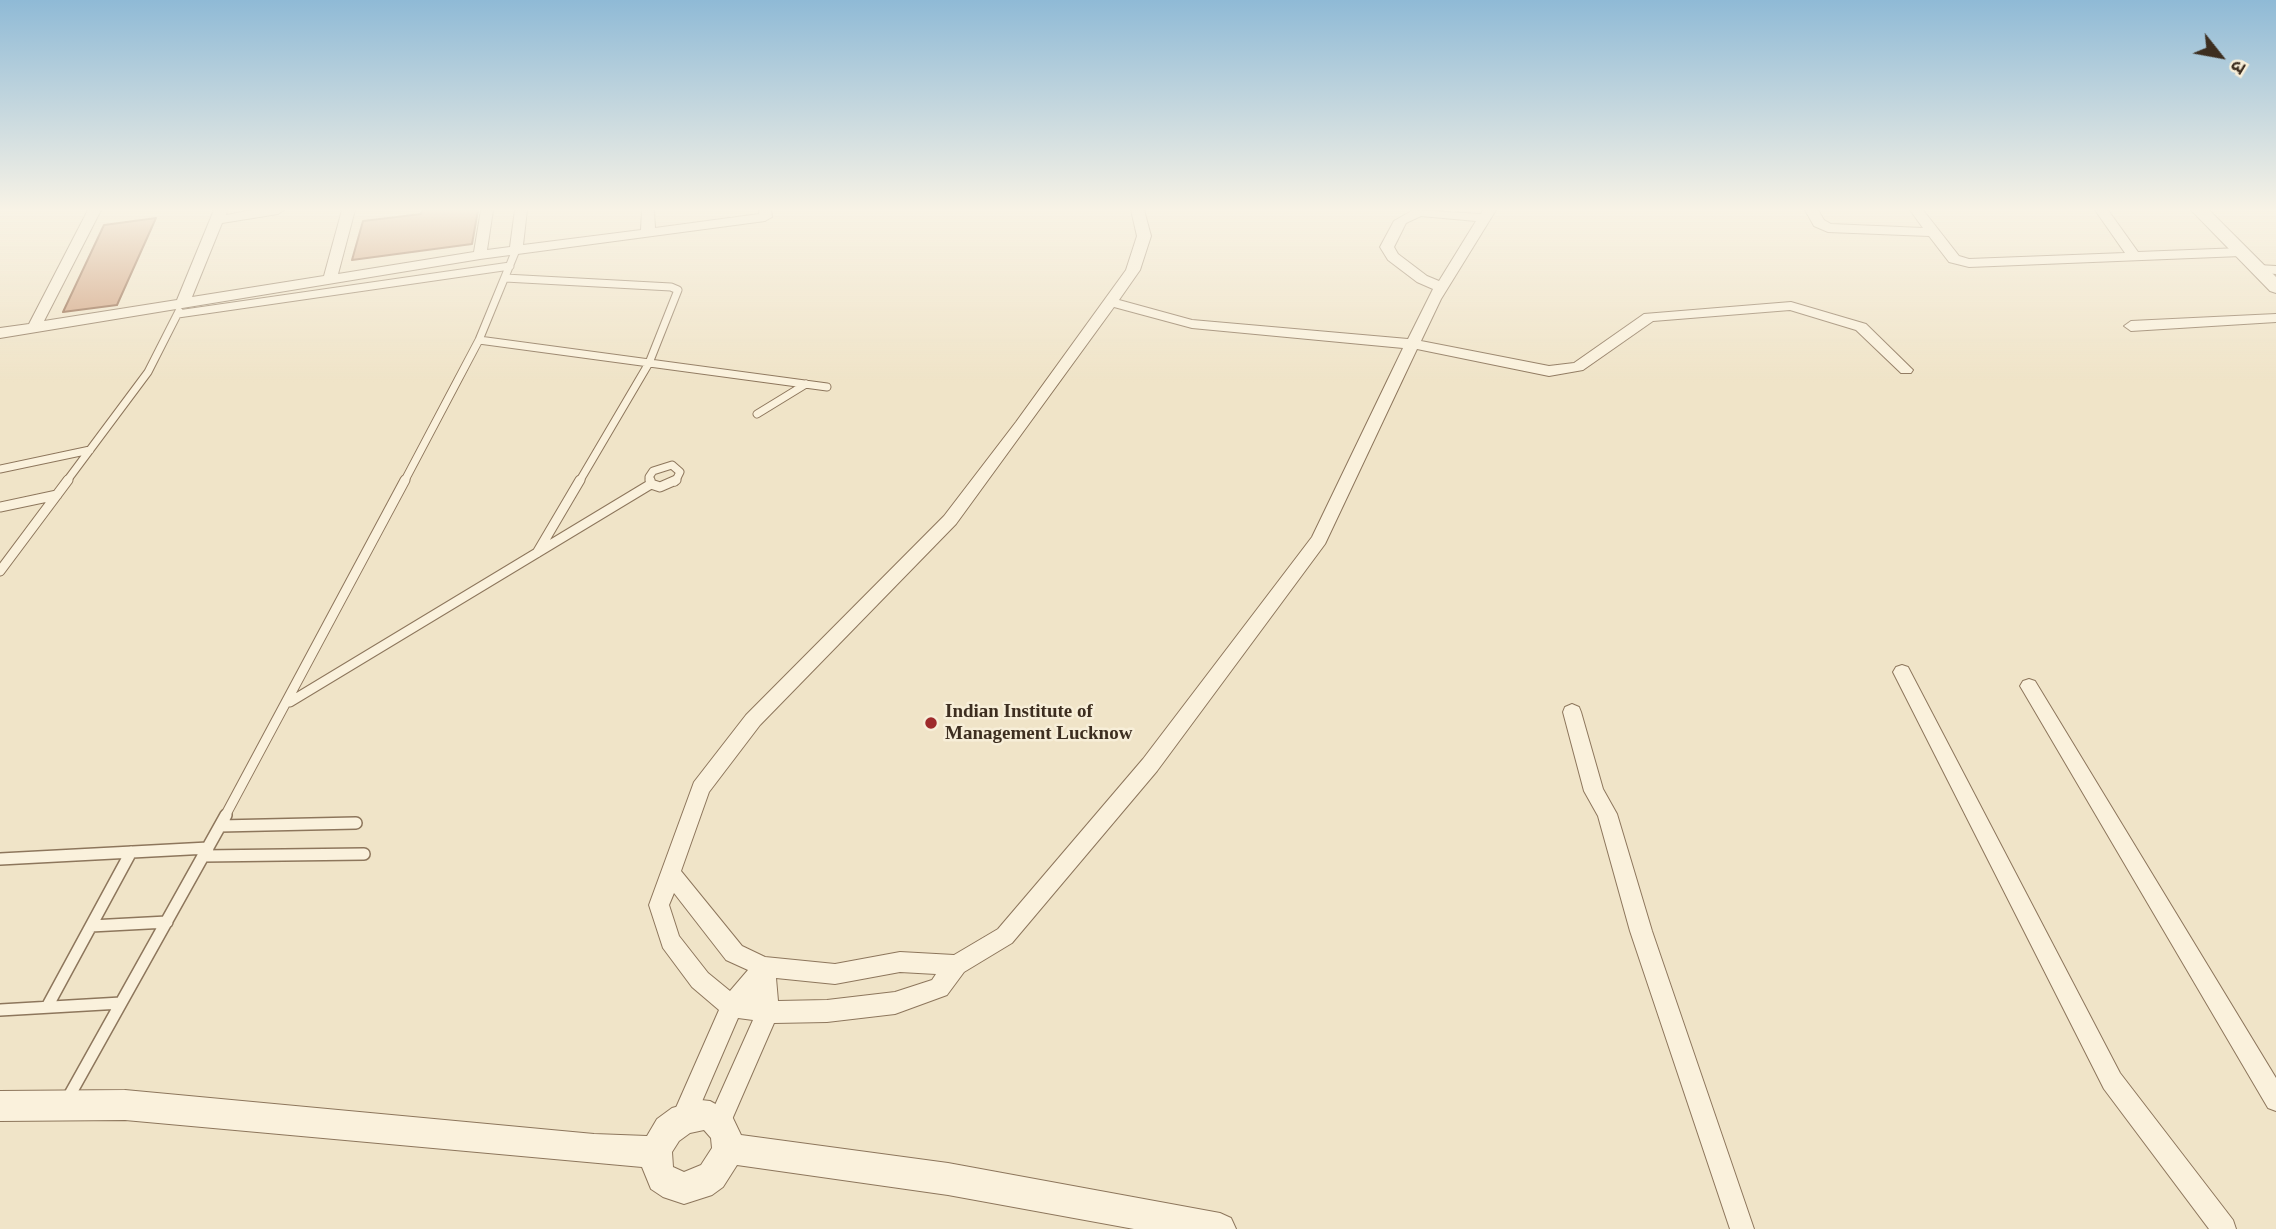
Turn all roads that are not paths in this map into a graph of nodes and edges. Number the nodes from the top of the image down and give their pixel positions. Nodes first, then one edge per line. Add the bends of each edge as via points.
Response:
1 (65, 267) edge
2 (197, 267) edge
3 (333, 267) edge
4 (403, 267) edge
5 (500, 267) edge
6 (509, 267) edge
7 (1134, 267) edge
8 (1407, 267) edge
9 (1454, 267) edge
10 (2267, 270) edge
11 (505, 278) junction
12 (330, 279) junction
13 (1441, 288) junction
14 (2276, 288) edge
15 (1111, 302) junction
16 (180, 309) junction
17 (2276, 318) edge
18 (2132, 326) dead end
19 (34, 327) junction
20 (0, 333) edge
21 (479, 340) junction
22 (1413, 344) junction
23 (649, 363) junction
24 (1906, 370) dead end
25 (806, 384) junction
26 (827, 387) dead end
27 (757, 414) dead end
28 (90, 450) junction
29 (0, 469) edge
30 (651, 484) dead end
31 (57, 495) junction
32 (0, 507) edge
33 (537, 553) junction
34 (0, 570) edge
35 (1902, 672) dead end
36 (2029, 686) dead end
37 (288, 703) junction
38 (1572, 712) dead end
39 (356, 823) dead end
40 (220, 826) junction
41 (131, 852) junction
42 (205, 852) junction
43 (364, 854) dead end
44 (0, 859) edge
45 (671, 874) junction
46 (167, 922) junction
47 (91, 926) junction
48 (956, 965) junction
49 (764, 967) junction
50 (121, 1003) junction
51 (732, 1006) junction
52 (47, 1007) junction
53 (0, 1010) edge
54 (768, 1012) junction
55 (2276, 1100) edge
56 (0, 1106) edge
57 (64, 1106) junction
58 (683, 1119) junction
59 (723, 1135) junction
60 (657, 1152) junction
61 (1220, 1229) edge
62 (1742, 1229) edge
63 (2224, 1229) edge

1 - 19 street
2 - 16 street
3 - 12 street
4 - 12 street
5 - 16 lane
6 - 11 lane
7 - 15 street
8 - 13 street
9 - 13 street
10 - 14 street
11 - 21 lane
11 - 23 lane via 676,288
12 - 16 street
13 - 22 street
15 - 22 street via 1192,324
15 - 45 street via 950,520 753,720 716,768 701,788
16 - 19 street
16 - 28 lane via 148,372
17 - 18 street
19 - 20 street
21 - 23 lane
21 - 37 lane
22 - 24 street via 1549,371 1578,367 1649,317 1791,306 1861,327
22 - 48 street via 1319,540 1255,628 1150,765 1005,936
23 - 25 lane
23 - 33 lane
25 - 26 lane
25 - 27 lane
28 - 29 lane
28 - 31 lane
30 - 33 lane
31 - 32 lane
31 - 34 lane
33 - 37 lane
35 - 63 street via 2112,1080
36 - 55 street
37 - 40 lane
38 - 62 street via 1594,791 1607,814 1641,931
39 - 40 lane
40 - 42 lane
41 - 42 lane
41 - 44 lane
41 - 47 lane
42 - 43 lane
42 - 46 lane
45 - 49 street via 734,953
45 - 51 street via 659,905 670,941 700,980
46 - 47 lane
46 - 50 lane
47 - 52 lane
48 - 49 street via 900,962 835,974
48 - 54 street via 939,988 895,1003
49 - 51 street
49 - 54 street
50 - 52 lane
50 - 57 lane
51 - 54 street
51 - 58 street
52 - 53 lane
54 - 59 street
56 - 57 street
57 - 60 street via 125,1105
58 - 59 street via 710,1116
58 - 60 street via 668,1130
59 - 60 street via 723,1162 701,1184 684,1188 662,1178
59 - 61 street

